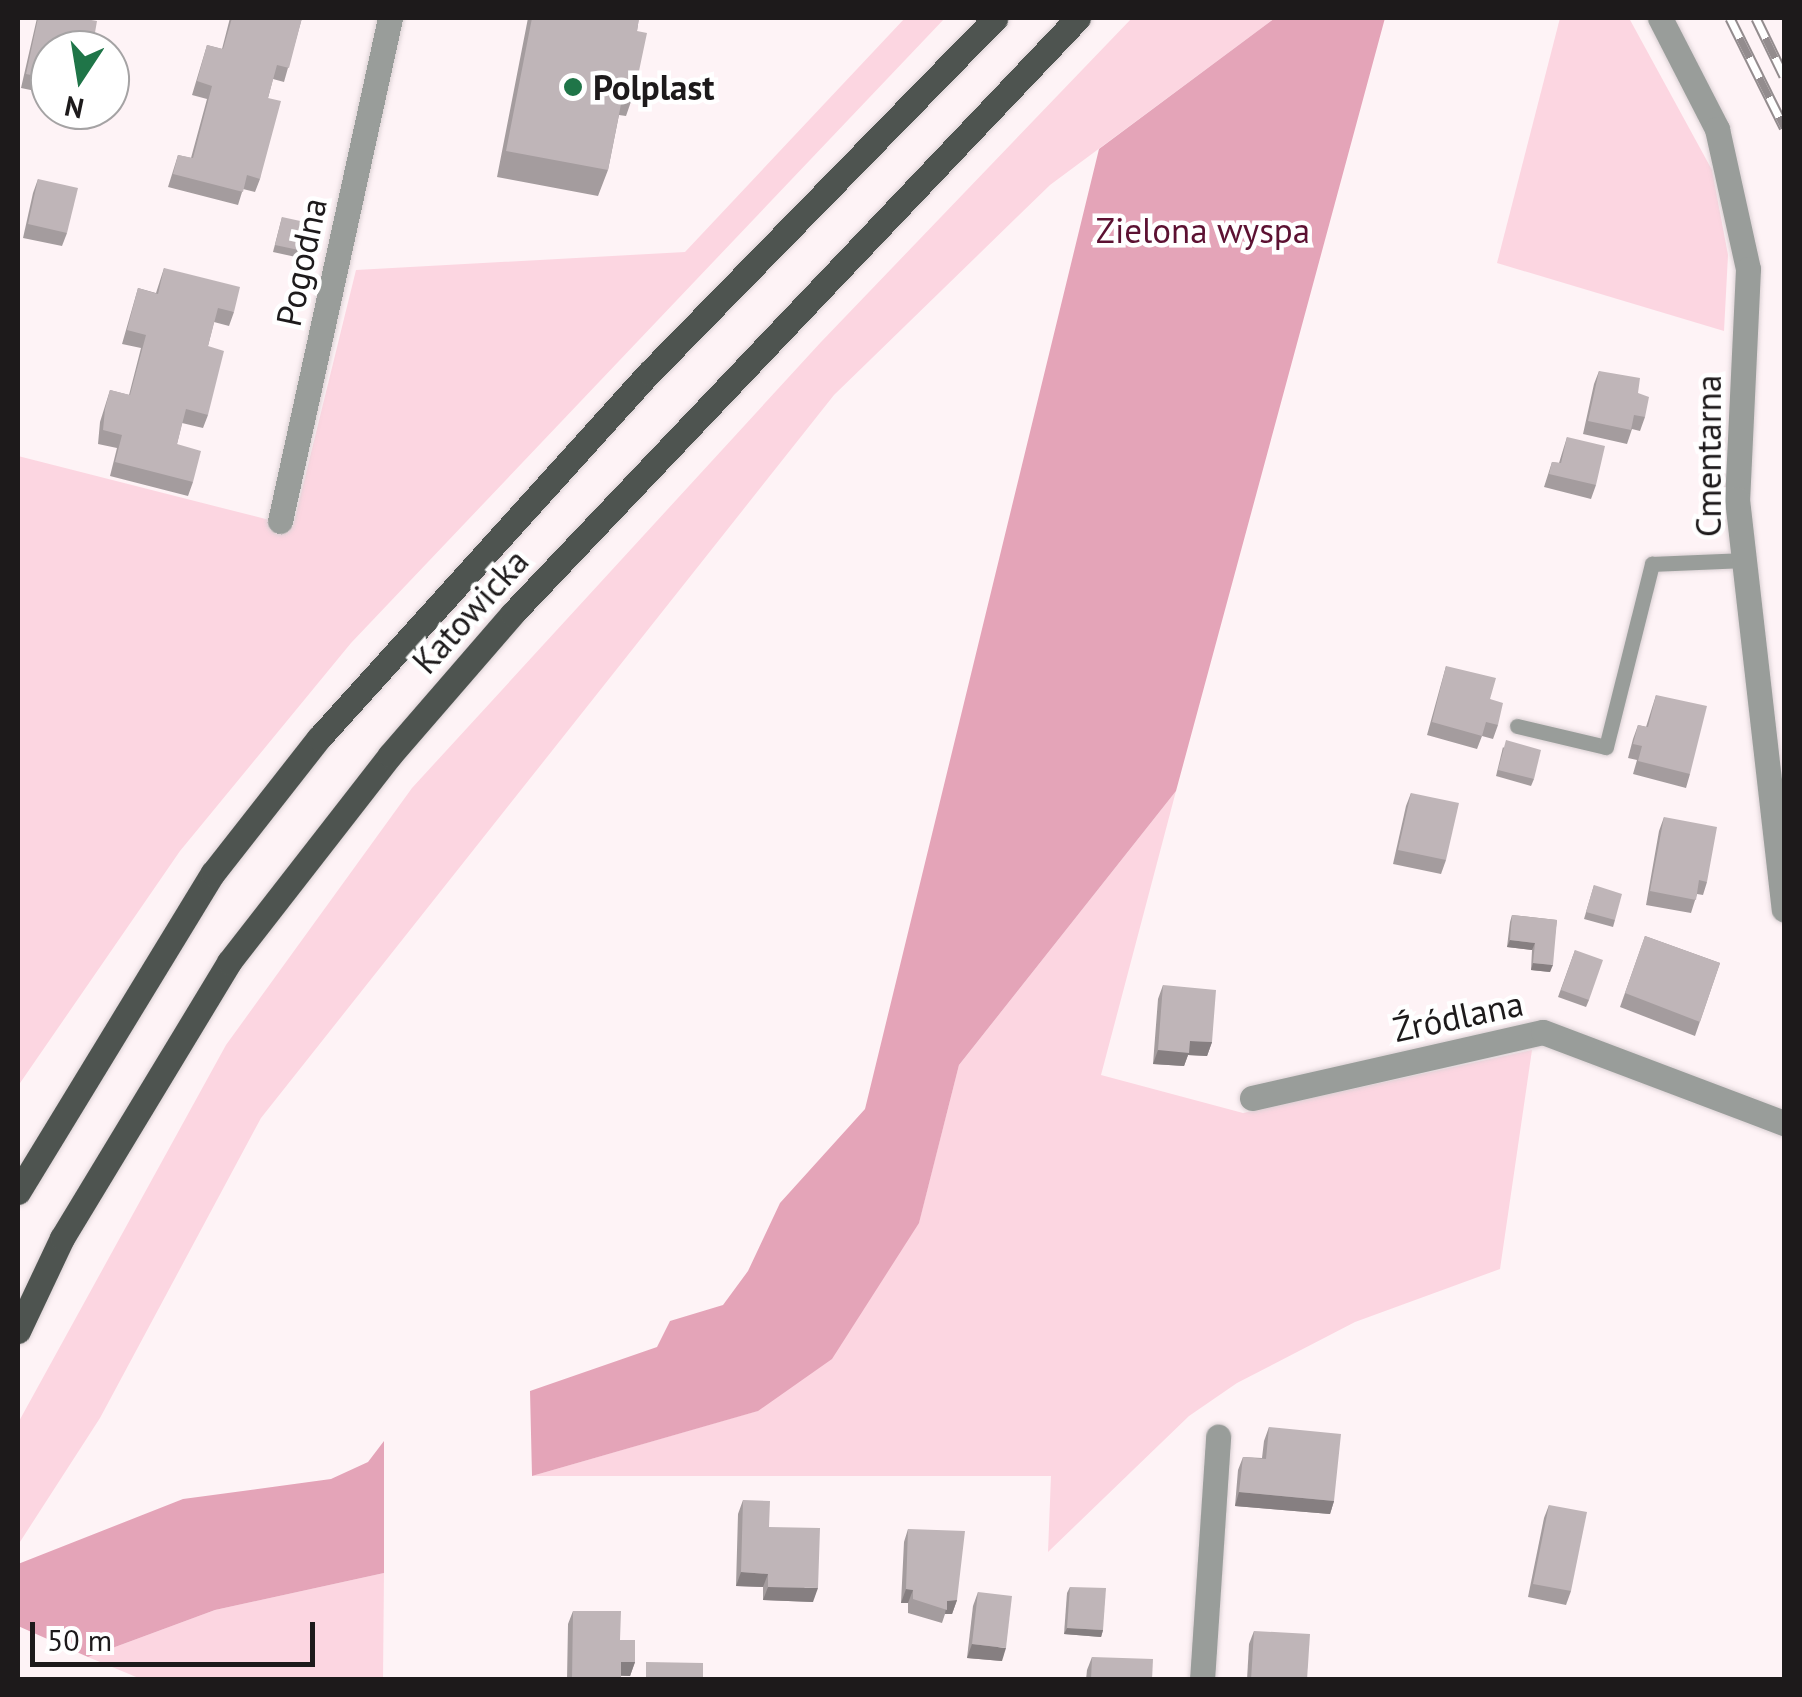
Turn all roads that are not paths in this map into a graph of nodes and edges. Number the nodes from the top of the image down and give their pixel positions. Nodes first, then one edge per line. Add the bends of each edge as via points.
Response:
1 (390, 18) edge
2 (996, 18) edge
3 (1078, 18) edge
4 (1660, 18) edge
5 (280, 521) dead end
6 (1744, 560) junction
7 (1517, 726) dead end
8 (1784, 909) edge
9 (1252, 1098) dead end
10 (1784, 1123) edge
11 (18, 1192) edge
12 (18, 1331) edge
13 (1218, 1437) dead end
14 (1202, 1680) edge

1 - 5 street, Pogodna
2 - 11 main road, Katowicka via 649,373 320,738 213,873
3 - 12 main road, Katowicka via 512,614 390,755 229,962 62,1238
4 - 6 street, Cmentarna via 1717,129 1748,269 1737,498
6 - 7 lane via 1652,564 1606,747
6 - 8 street, Cmentarna
9 - 10 street, Źródlana via 1543,1032
13 - 14 street

